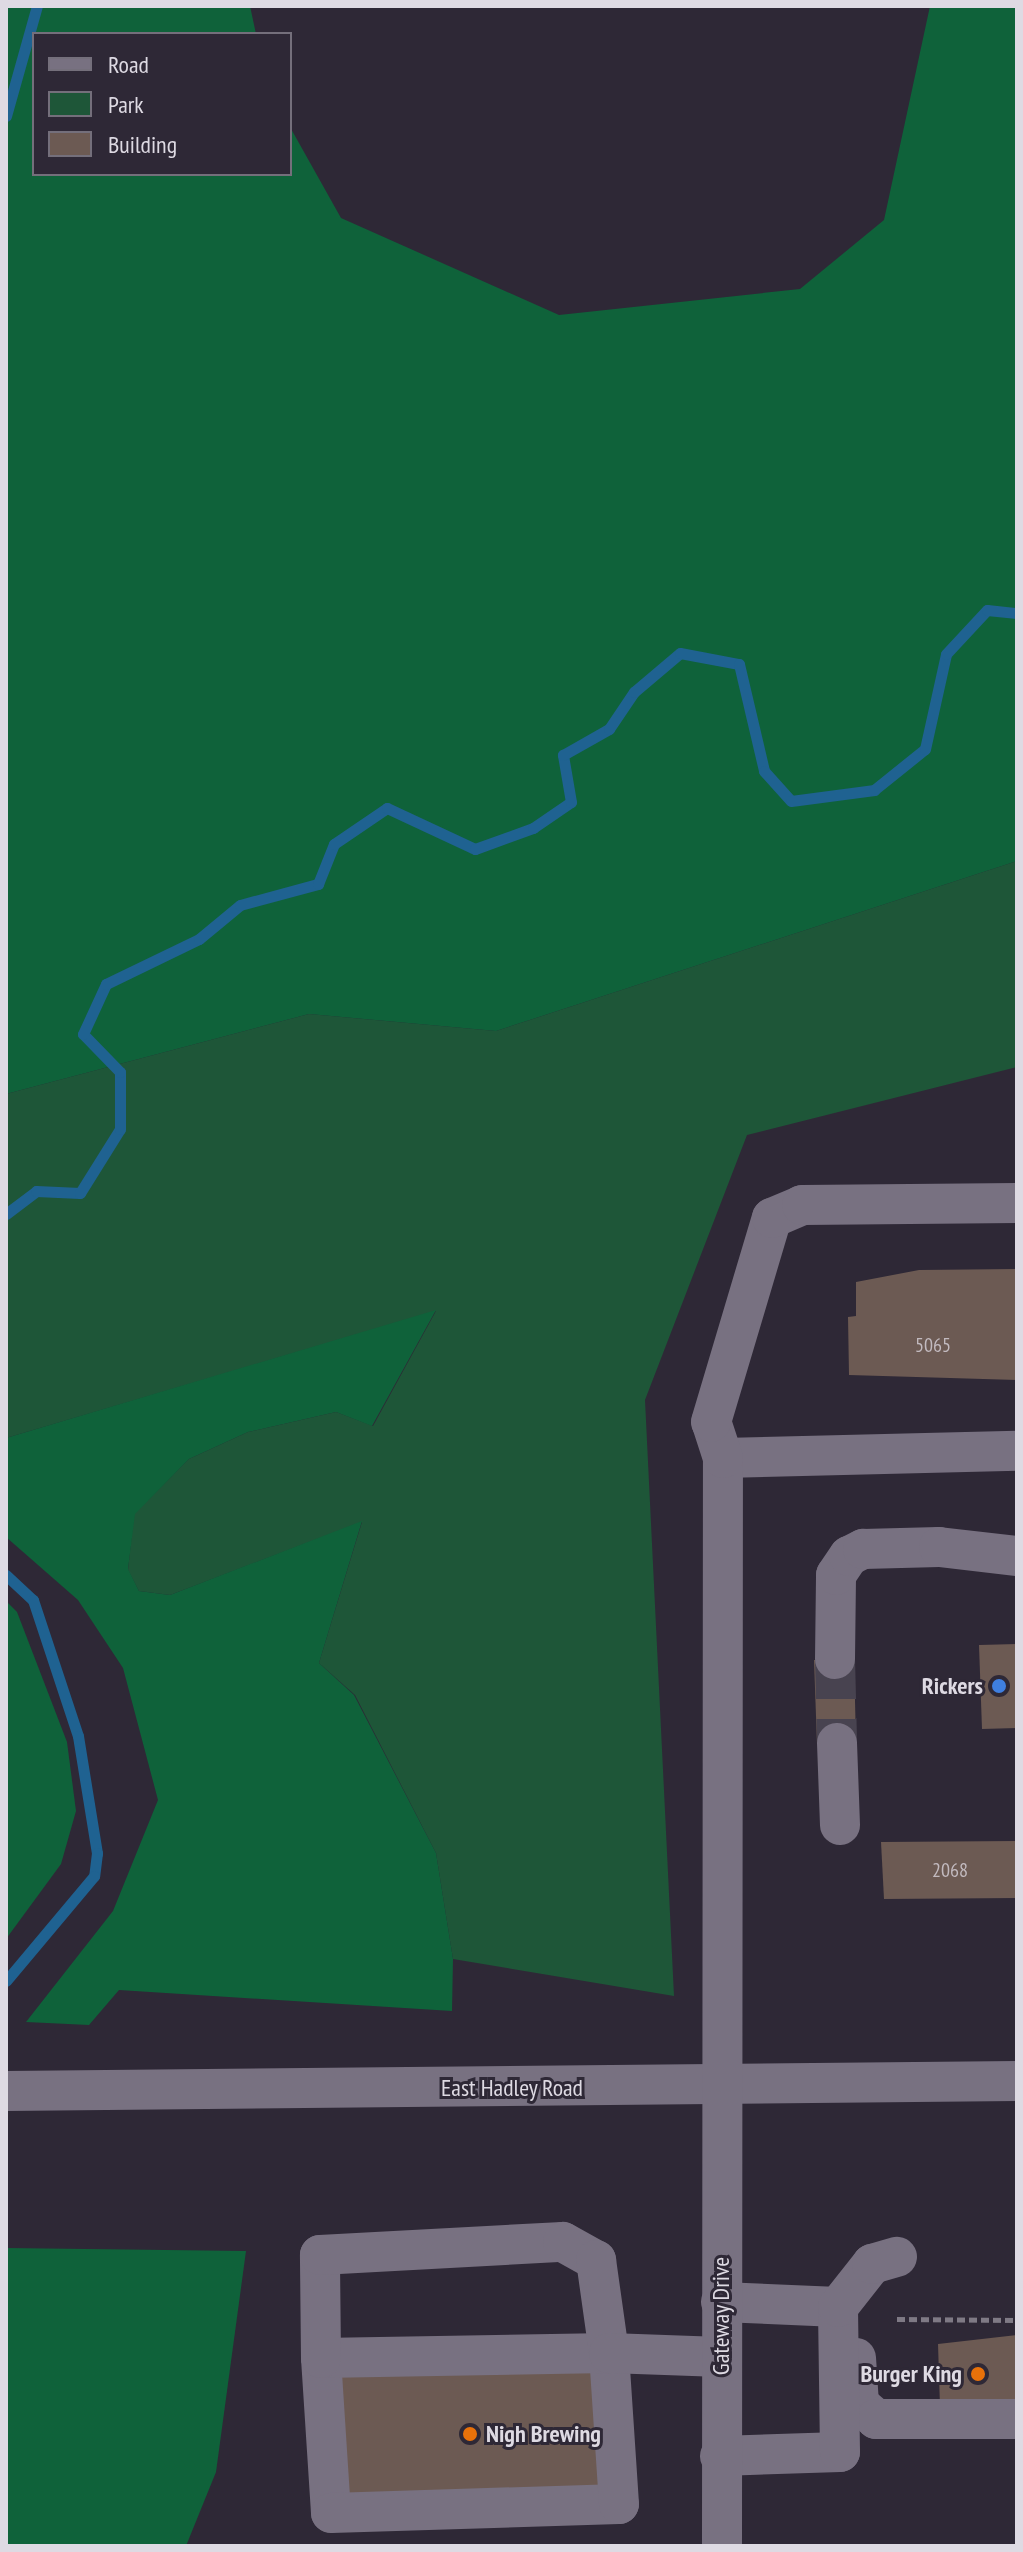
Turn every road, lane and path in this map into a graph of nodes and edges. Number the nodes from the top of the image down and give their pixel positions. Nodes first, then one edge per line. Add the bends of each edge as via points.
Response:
1 (1017, 1203) edge
2 (1017, 1451) edge
3 (723, 1458) junction
4 (1017, 1556) edge
5 (835, 1659) tunnel mouth
6 (837, 1743) tunnel mouth
7 (840, 1825) dead end
8 (1017, 2081) edge
9 (722, 2086) junction
10 (6, 2091) edge
11 (897, 2257) dead end
12 (862, 2274) junction
13 (721, 2302) junction
14 (838, 2307) junction
15 (897, 2319) dead end
16 (1017, 2320) edge
17 (609, 2353) junction
18 (721, 2357) junction
19 (321, 2358) junction
20 (1017, 2419) edge
21 (720, 2456) junction
22 (722, 2546) edge

1 - 3 street, Gateway Drive via 802,1205 772,1218 711,1422
2 - 3 street
3 - 9 street, Gateway Drive
4 - 5 street via 971,1556 939,1547 863,1549 849,1556 836,1575
6 - 7 street
8 - 9 street, East Hadley Road
9 - 10 street, East Hadley Road
9 - 13 street, Gateway Drive
11 - 12 street
12 - 14 street
12 - 20 street via 856,2389 866,2412 890,2421
13 - 14 street
13 - 18 street, Gateway Drive
14 - 21 street via 840,2452
15 - 16 path
17 - 18 street
17 - 19 street
17 - 19 street via 596,2260 563,2242 320,2255
17 - 19 street via 619,2504 331,2513
18 - 21 street, Gateway Drive
21 - 22 street, Gateway Drive

